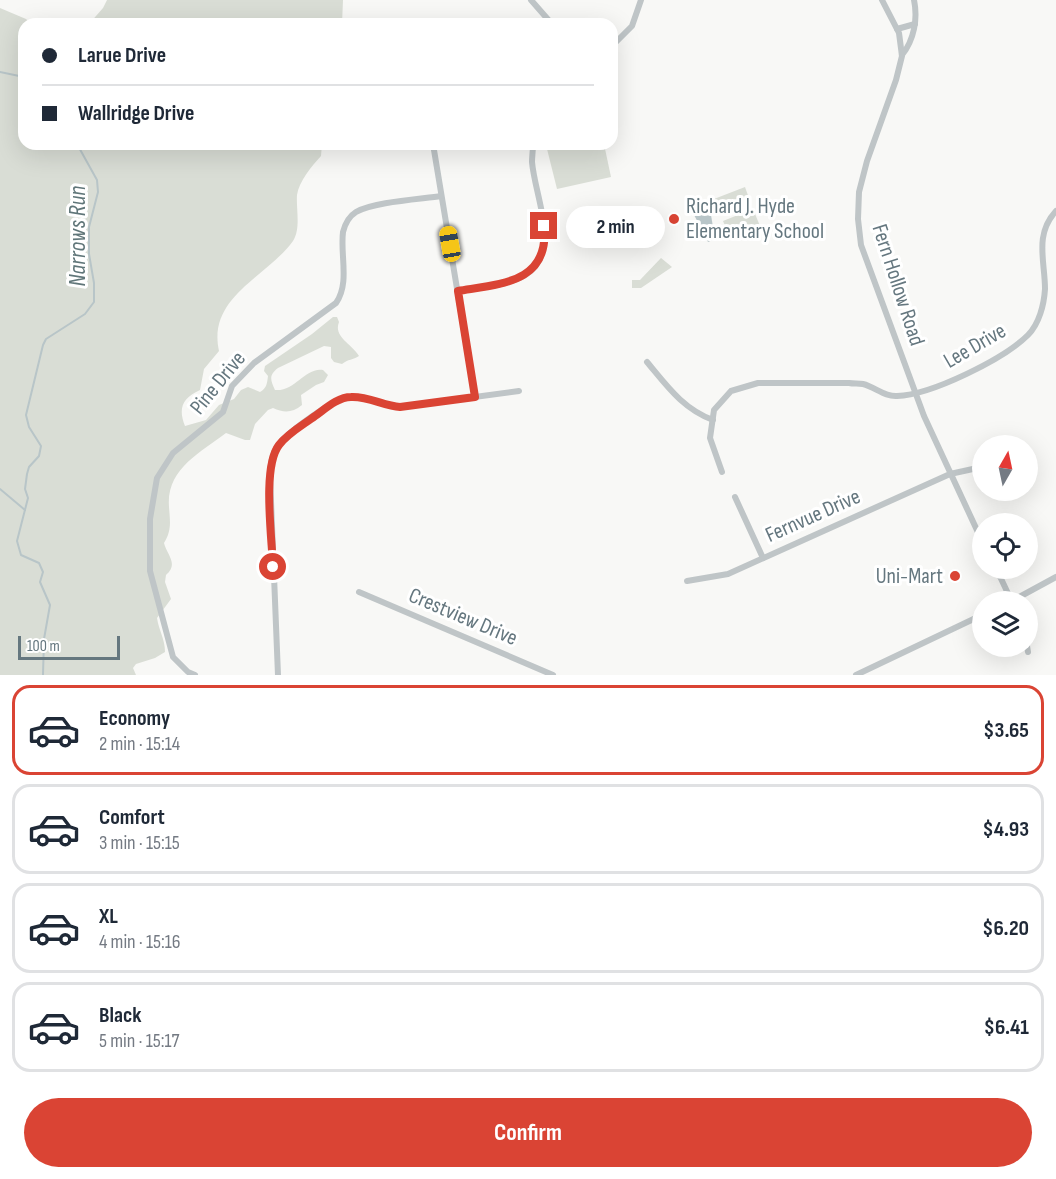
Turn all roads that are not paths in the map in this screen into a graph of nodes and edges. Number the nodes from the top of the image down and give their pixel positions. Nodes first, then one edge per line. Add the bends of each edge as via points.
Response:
1 (531, 0) edge
2 (641, 0) edge
3 (882, 0) edge
4 (914, 0) edge
5 (547, 18) edge
6 (915, 24) junction
7 (897, 29) junction
8 (618, 40) edge
9 (902, 56) junction
10 (434, 150) edge
11 (533, 150) edge
12 (441, 196) junction
13 (1056, 211) edge
14 (458, 291) junction
15 (647, 362) dead end
16 (519, 391) dead end
17 (916, 394) junction
18 (475, 397) junction
19 (713, 420) junction
20 (972, 469) edge
21 (722, 472) dead end
22 (950, 474) junction
23 (735, 497) dead end
24 (972, 520) edge
25 (763, 558) junction
26 (1056, 577) edge
27 (687, 581) dead end
28 (1030, 591) edge
29 (359, 592) dead end
30 (972, 620) edge
31 (195, 675) edge
32 (278, 675) edge
33 (553, 675) edge
34 (856, 675) edge

1 - 5 street
2 - 8 street via 632,26
3 - 7 street, Fern Hollow Road
4 - 6 street
6 - 7 street
6 - 9 street
7 - 9 street, Fern Hollow Road
9 - 17 street, Fern Hollow Road via 867,161 859,192 858,219 861,245
10 - 12 street
11 - 14 street via 545,234 542,253 522,277
12 - 14 street
12 - 31 street, Pine Drive via 367,207 353,214 343,232 342,290 336,303 254,363 232,386 224,412 173,453 157,478 150,519 150,571 173,657
13 - 17 street, Lee Drive via 1042,239 1045,289 1041,312 1029,334 1014,347 946,384
14 - 18 street
15 - 19 street via 679,400
16 - 18 street
17 - 19 street, Lee Drive via 893,397 863,384 758,383 731,391 714,410
17 - 22 street, Fern Hollow Road
18 - 32 street via 400,407 356,397 343,398 279,445 270,476
19 - 21 street via 710,438
20 - 22 street, Fernvue Drive
22 - 24 street, Fern Hollow Road
22 - 25 street, Fernvue Drive
23 - 25 street
25 - 27 street, Fernvue Drive via 728,574
26 - 28 street
29 - 33 street, Crestview Drive
30 - 34 street

